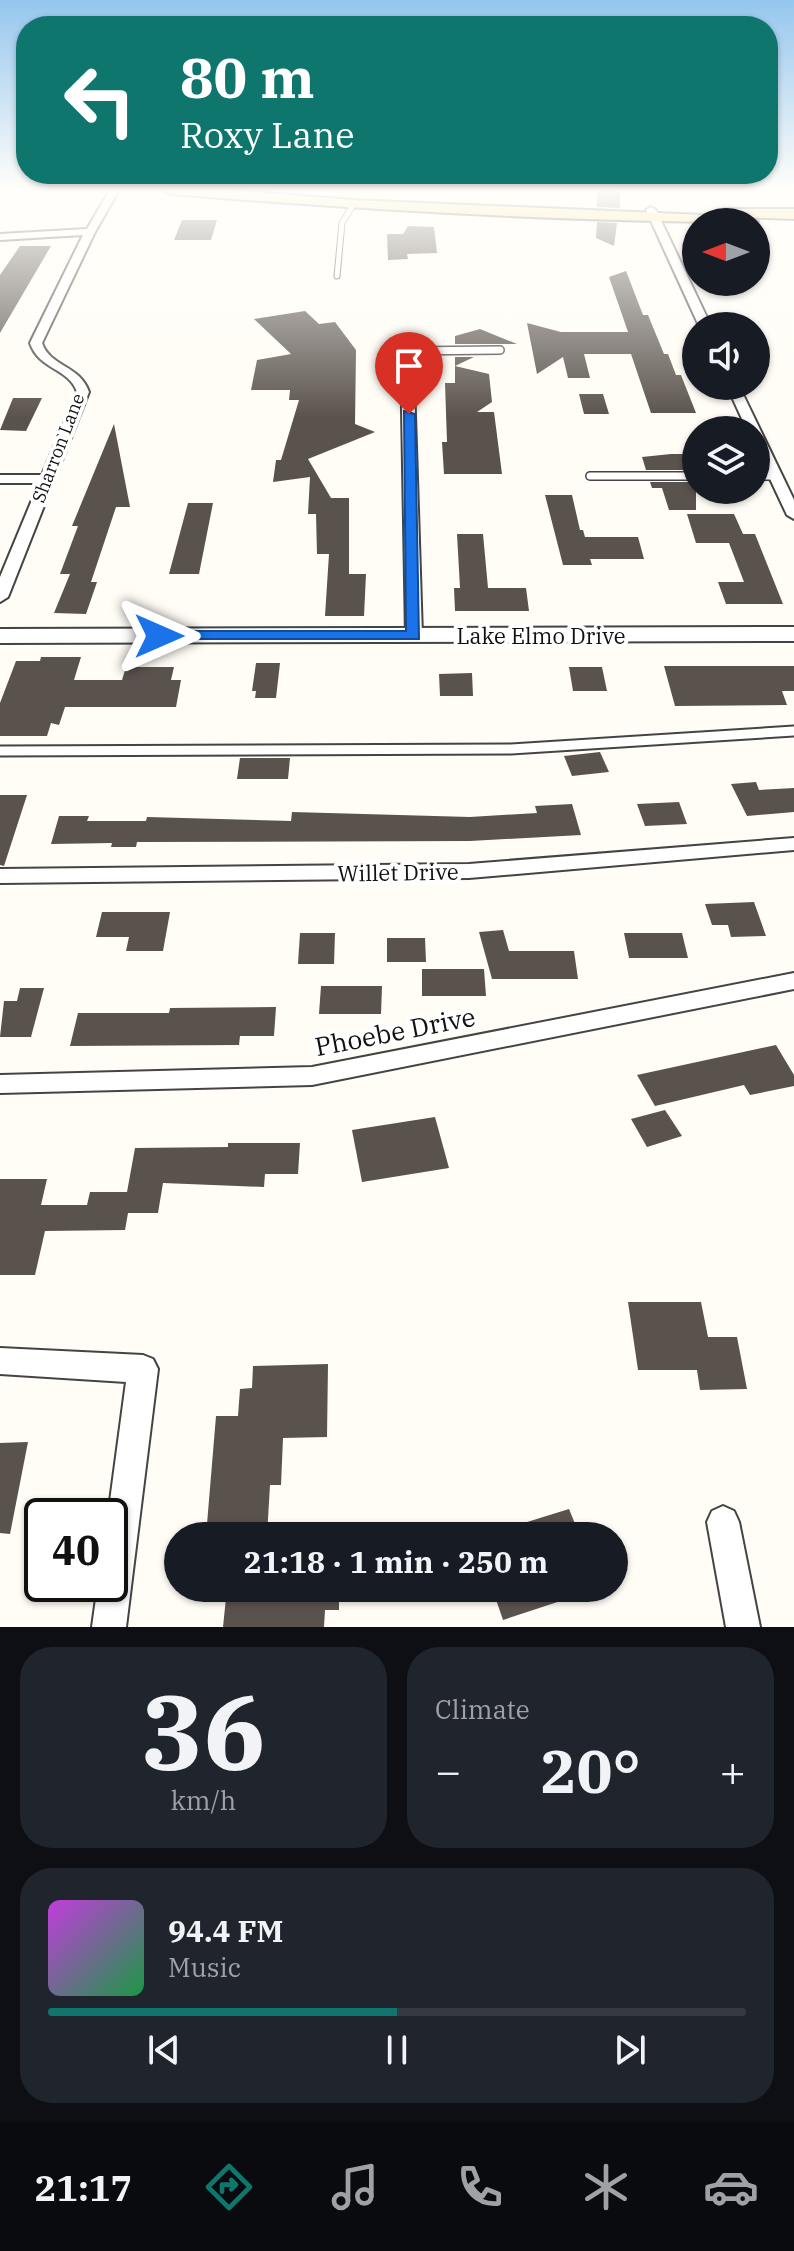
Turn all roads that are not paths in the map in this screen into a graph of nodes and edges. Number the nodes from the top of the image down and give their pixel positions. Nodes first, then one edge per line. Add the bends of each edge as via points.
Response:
1 (73, 266) edge
2 (338, 266) edge
3 (676, 266) edge
4 (337, 276) dead end
5 (698, 312) edge
6 (500, 350) dead end
7 (407, 351) joint
8 (770, 463) edge
9 (590, 476) dead end
10 (682, 476) edge
11 (770, 476) edge
12 (776, 476) junction
13 (0, 479) edge
14 (46, 479) junction
15 (794, 515) edge
16 (0, 597) edge
17 (794, 634) edge
18 (0, 636) edge
19 (414, 636) junction
20 (794, 731) edge
21 (0, 751) edge
22 (794, 844) edge
23 (0, 876) edge
24 (794, 981) edge
25 (0, 1084) edge
26 (0, 1361) edge
27 (723, 1522) dead end
28 (109, 1627) edge
29 (743, 1627) edge

1 - 14 street, Sharron Lane via 36,343 40,355 79,380 83,392
2 - 4 lane
3 - 5 street
6 - 7 lane
7 - 19 street
8 - 12 street
9 - 10 lane
11 - 12 lane
12 - 15 street
13 - 14 street
14 - 16 street, Sharron Lane
17 - 19 street, Lake Elmo Drive
18 - 19 street, Lake Elmo Drive
20 - 21 lane via 511,749
22 - 23 street, Willet Drive via 469,871
24 - 25 street, Phoebe Drive via 312,1076
26 - 28 street via 143,1369
27 - 29 street

